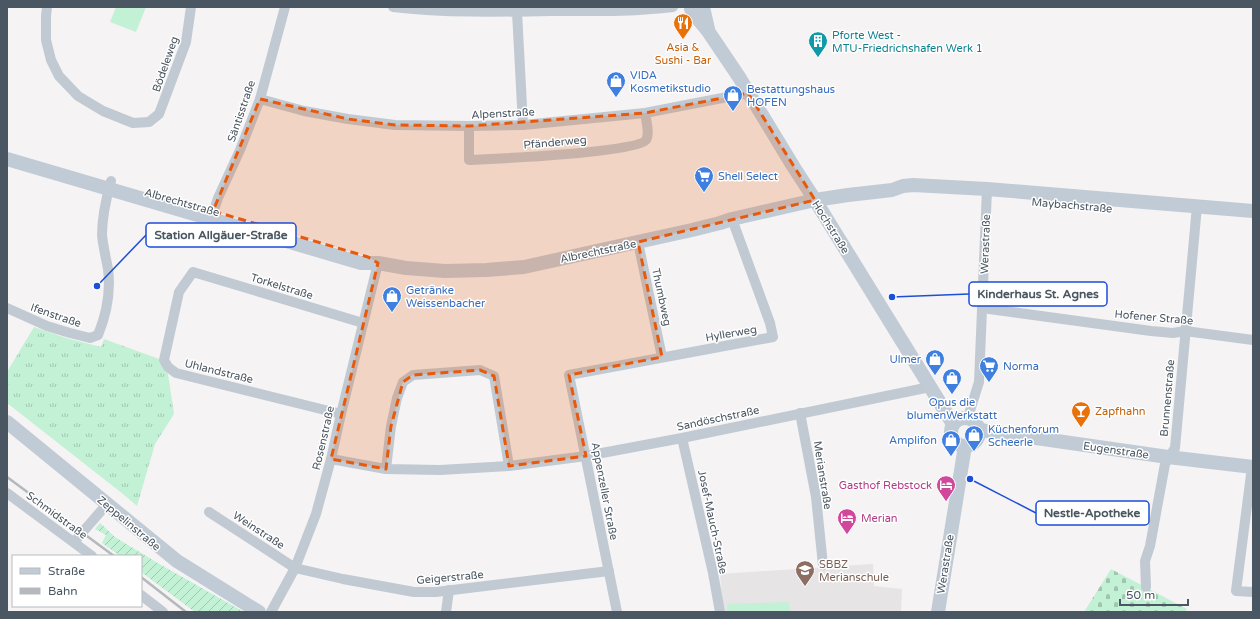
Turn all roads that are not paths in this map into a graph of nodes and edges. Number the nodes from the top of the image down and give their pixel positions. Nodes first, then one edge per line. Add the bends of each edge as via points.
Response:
1 (47, 7) edge
2 (191, 7) edge
3 (285, 7) edge
4 (393, 7) edge
5 (673, 7) edge
6 (692, 7) edge
7 (649, 8) edge
8 (517, 12) junction
9 (748, 93) junction
10 (260, 99) junction
11 (645, 113) junction
12 (523, 124) junction
13 (469, 126) junction
14 (7, 151) edge
15 (7, 159) edge
16 (110, 185) junction
17 (987, 193) junction
18 (815, 200) junction
19 (1197, 211) junction
20 (1253, 211) edge
21 (212, 215) junction
22 (732, 219) junction
23 (1253, 220) edge
24 (638, 242) junction
25 (378, 263) junction
26 (194, 272) joint
27 (7, 308) edge
28 (982, 308) junction
29 (364, 323) junction
30 (1185, 332) junction
31 (1253, 340) edge
32 (662, 358) junction
33 (569, 375) joint
34 (930, 387) junction
35 (800, 413) junction
36 (341, 414) junction
37 (968, 418) junction
38 (7, 422) edge
39 (953, 424) junction
40 (980, 430) junction
41 (682, 438) junction
42 (965, 446) junction
43 (586, 456) junction
44 (1168, 457) junction
45 (331, 459) junction
46 (510, 466) junction
47 (1253, 467) edge
48 (386, 469) junction
49 (7, 493) edge
50 (107, 504) junction
51 (209, 512) dead end
52 (74, 542) junction
53 (91, 555) edge
54 (823, 565) dead end
55 (295, 568) junction
56 (609, 571) junction
57 (1146, 587) dead end
58 (449, 590) junction
59 (1253, 592) edge
60 (142, 596) edge
61 (163, 612) edge
62 (259, 612) edge
63 (271, 612) edge
64 (446, 612) edge
65 (617, 612) edge
66 (720, 612) edge
67 (938, 612) edge

1 - 2 street, Bödeleweg via 46,40 51,60 59,76 78,96 103,111 133,123 149,122 159,114 184,49
3 - 10 street, Säntisstraße
4 - 8 street via 426,11
5 - 7 street
6 - 9 main road, Hochstraße
7 - 8 street via 631,11
8 - 12 street
9 - 11 street, Alpenstraße
9 - 18 main road, Hochstraße
10 - 13 street, Alpenstraße via 304,111 355,120 395,125
10 - 21 street, Säntisstraße
11 - 12 street, Alpenstraße
11 - 13 street, Pfänderweg via 648,135 641,144 535,157 469,160
12 - 13 street, Alpenstraße
14 - 16 main road, Albrechtstraße
15 - 16 main road, Albrechtstraße
16 - 21 main road, Albrechtstraße
16 - 27 street, Ifenstraße via 102,216 102,237 108,270 108,306 98,335 90,338 70,333
17 - 18 main road, Maybachstraße via 898,194 892,190
17 - 19 main road, Maybachstraße
17 - 28 street, Werastraße
18 - 22 main road, Albrechtstraße
18 - 34 main road, Hochstraße
19 - 20 main road, Maybachstraße
19 - 23 main road, Maybachstraße
19 - 30 street, Brunnenstraße
21 - 25 main road, Albrechtstraße via 368,257
22 - 24 main road, Albrechtstraße
22 - 32 street, Hyllerweg via 770,323 773,338
24 - 25 main road, Albrechtstraße via 524,267 493,270 445,271
24 - 32 street, Thumbweg
25 - 29 street, Rosenstraße
26 - 29 street, Torkelstraße
26 - 36 street, Uhlandstraße via 179,292 164,360 168,367 176,373
28 - 30 street, Hofener Straße via 1151,331
28 - 37 street, Werastraße via 979,382
29 - 36 street, Rosenstraße
30 - 31 street, Hofener Straße
30 - 44 street, Brunnenstraße via 1175,448
32 - 33 street, Hyllerweg
33 - 43 street, Appenzeller Straße
34 - 35 street, Sandöschstraße
34 - 39 main road, Hochstraße
35 - 41 street, Sandöschstraße
35 - 54 street, Merianstraße via 816,497
36 - 45 street, Rosenstraße
37 - 39 main road via 962,418
37 - 40 main road via 975,421
38 - 50 main road, Zeppelinstraße
39 - 42 main road via 952,438 959,445
40 - 42 main road via 975,442
40 - 44 main road, Eugenstraße
41 - 43 street, Sandöschstraße
41 - 66 street, Josef-Mauch-Straße
42 - 67 main road, Werastraße
43 - 46 street, Sandöschstraße
43 - 56 street, Appenzeller Straße
44 - 47 main road, Eugenstraße
44 - 57 street, Brunnenstraße via 1145,561
45 - 48 street, Sandöschstraße
45 - 55 street, Rosenstraße via 316,514
46 - 48 street, Sandöschstraße via 440,470
46 - 48 street via 494,376 480,370 413,375 403,382 391,426
47 - 59 street, Eugenstraße via 1236,591
49 - 52 street, Schmidstraße
50 - 52 street
50 - 62 main road, Zeppelinstraße via 198,576
51 - 55 street, Weinstraße
52 - 53 street, Schmidstraße
55 - 58 street, Geigerstraße via 414,592
55 - 63 street, Rosenstraße
56 - 58 street, Geigerstraße
56 - 65 street, Appenzeller Straße
58 - 64 street
60 - 61 street

